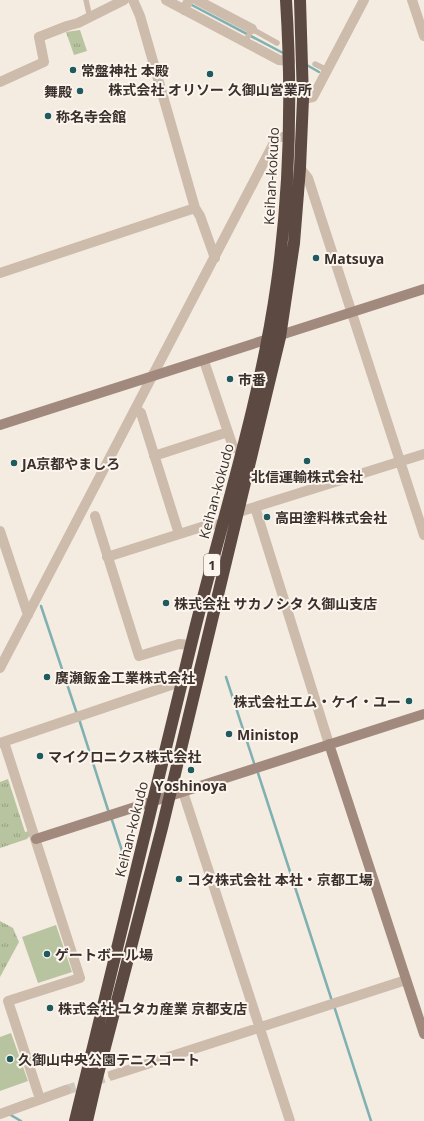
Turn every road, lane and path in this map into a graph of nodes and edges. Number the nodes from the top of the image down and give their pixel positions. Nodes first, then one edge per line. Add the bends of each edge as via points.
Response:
1 (86, 0) edge
2 (124, 0) edge
3 (133, 0) edge
4 (166, 0) edge
5 (197, 0) edge
6 (286, 0) edge
7 (300, 0) edge
8 (364, 0) edge
9 (412, 0) edge
10 (186, 6) edge
11 (90, 18) junction
12 (252, 30) junction
13 (424, 36) edge
14 (245, 41) junction
15 (277, 43) dead end
16 (290, 61) junction
17 (315, 64) dead end
18 (327, 70) junction
19 (0, 82) edge
20 (303, 99) junction
21 (289, 137) junction
22 (300, 168) junction
23 (195, 208) junction
24 (215, 258) junction
25 (0, 273) edge
26 (424, 289) edge
27 (352, 313) junction
28 (280, 337) junction
29 (266, 341) junction
30 (204, 361) junction
31 (154, 375) junction
32 (136, 409) junction
33 (0, 426) edge
34 (228, 432) junction
35 (242, 451) junction
36 (424, 454) edge
37 (154, 456) junction
38 (401, 462) junction
39 (254, 508) junction
40 (239, 512) junction
41 (95, 516) dead end
42 (222, 525) junction
43 (0, 531) edge
44 (179, 534) junction
45 (424, 535) edge
46 (107, 557) junction
47 (28, 615) junction
48 (191, 645) junction
49 (0, 668) edge
50 (182, 681) junction
51 (424, 714) edge
52 (2, 742) edge
53 (329, 744) junction
54 (183, 792) junction
55 (168, 796) junction
56 (153, 801) junction
57 (36, 838) junction
58 (406, 980) junction
59 (260, 1027) junction
60 (424, 1034) edge
61 (113, 1075) tunnel mouth
62 (66, 1090) tunnel mouth
63 (40, 1098) junction
64 (0, 1116) edge
65 (7, 1121) edge
66 (75, 1121) edge
67 (88, 1121) edge
68 (290, 1121) edge

1 - 11 lane
2 - 11 street
3 - 23 street via 140,16
4 - 10 street
5 - 12 street
6 - 16 highway, Keihan-kokudo / 1
7 - 20 highway, Keihan-kokudo / 1
8 - 18 street
9 - 13 street
10 - 14 street
11 - 19 street via 39,37 44,62
12 - 14 lane
12 - 15 lane
14 - 16 street via 279,60
16 - 21 highway, Keihan-kokudo / 1
17 - 18 lane
18 - 20 street via 313,97
20 - 22 highway, Keihan-kokudo / 1
21 - 24 street via 277,137
21 - 29 highway, Keihan-kokudo / 1 via 277,282
22 - 27 street via 308,178
22 - 28 highway, Keihan-kokudo / 1 via 294,243
23 - 24 street
23 - 25 street
24 - 31 street
26 - 27 street
27 - 28 street
27 - 38 street
28 - 29 street
28 - 40 highway, Keihan-kokudo / 1
29 - 30 street
29 - 35 highway, Keihan-kokudo / 1
30 - 31 street
30 - 34 street
31 - 32 street
31 - 33 street
32 - 37 street via 141,413
32 - 47 street
34 - 35 street via 233,447
34 - 37 street
35 - 42 highway, Keihan-kokudo / 1
36 - 38 street
37 - 44 street
38 - 39 street
38 - 45 street
39 - 40 street
39 - 53 street
40 - 55 highway, Keihan-kokudo / 1
41 - 46 street
42 - 44 street via 212,524
42 - 48 highway, Keihan-kokudo / 1
43 - 47 street
44 - 46 street
46 - 48 street via 139,656 180,644
47 - 49 street
48 - 50 highway, Keihan-kokudo / 1
50 - 52 street
50 - 56 highway, Keihan-kokudo / 1
51 - 53 street
52 - 57 street
53 - 54 street
53 - 58 street
54 - 55 street
54 - 59 street
55 - 56 street
55 - 67 highway, Keihan-kokudo / 1
56 - 57 street
56 - 66 highway, Keihan-kokudo / 1 via 96,1013
57 - 63 street via 80,978 8,1001
58 - 59 street
58 - 60 street
59 - 61 street
59 - 68 street
62 - 63 street
63 - 64 street
64 - 65 street

